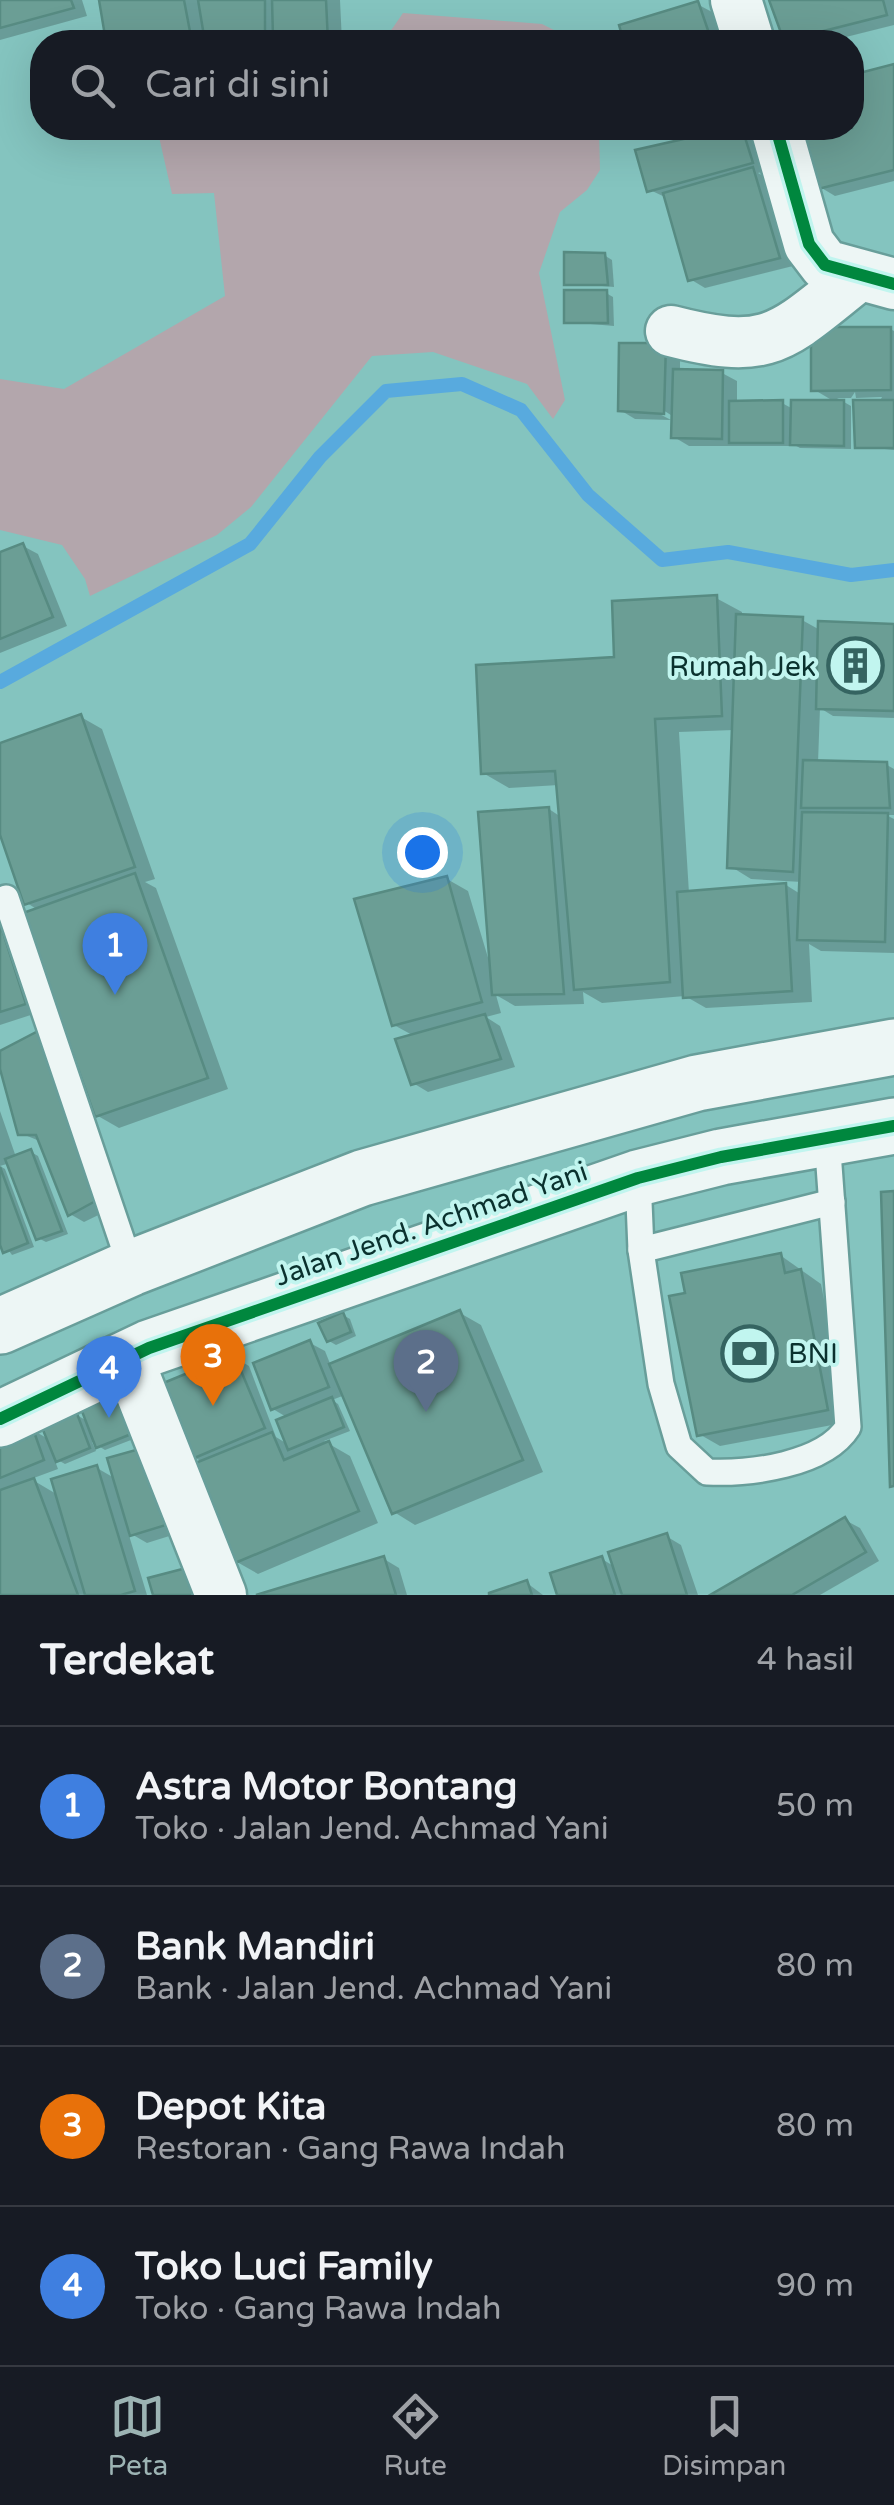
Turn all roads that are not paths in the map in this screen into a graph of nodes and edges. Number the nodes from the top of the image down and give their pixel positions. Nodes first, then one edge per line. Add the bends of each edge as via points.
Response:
1 (736, 0) edge
2 (745, 30) edge
3 (779, 140) edge
4 (876, 280) edge
5 (671, 332) dead end
6 (6, 898) dead end
7 (894, 1046) edge
8 (894, 1126) edge
9 (827, 1138) junction
10 (638, 1178) junction
11 (832, 1202) junction
12 (195, 1243) junction
13 (641, 1250) junction
14 (114, 1275) junction
15 (231, 1318) junction
16 (0, 1326) edge
17 (126, 1358) junction
18 (0, 1418) edge
19 (221, 1595) edge

1 - 2 street
3 - 4 street via 809,244 825,265
4 - 5 street via 762,343 711,342
6 - 14 lane
7 - 12 street, Jalan Jend. Achmad Yani via 697,1083 362,1178
8 - 9 street, Jalan Jend. Achmad Yani
9 - 10 street, Jalan Jend. Achmad Yani
9 - 11 lane
10 - 13 lane
10 - 15 street, Jalan Jend. Achmad Yani
11 - 13 lane
11 - 13 lane via 848,1427 838,1443 774,1465 707,1472 678,1446 650,1330
12 - 14 street, Jalan Jend. Achmad Yani
12 - 15 street
14 - 16 street, Jalan Jend. Achmad Yani
14 - 17 street
15 - 17 street, Jalan Jend. Achmad Yani
17 - 18 street, Jalan Jend. Achmad Yani
17 - 19 street

